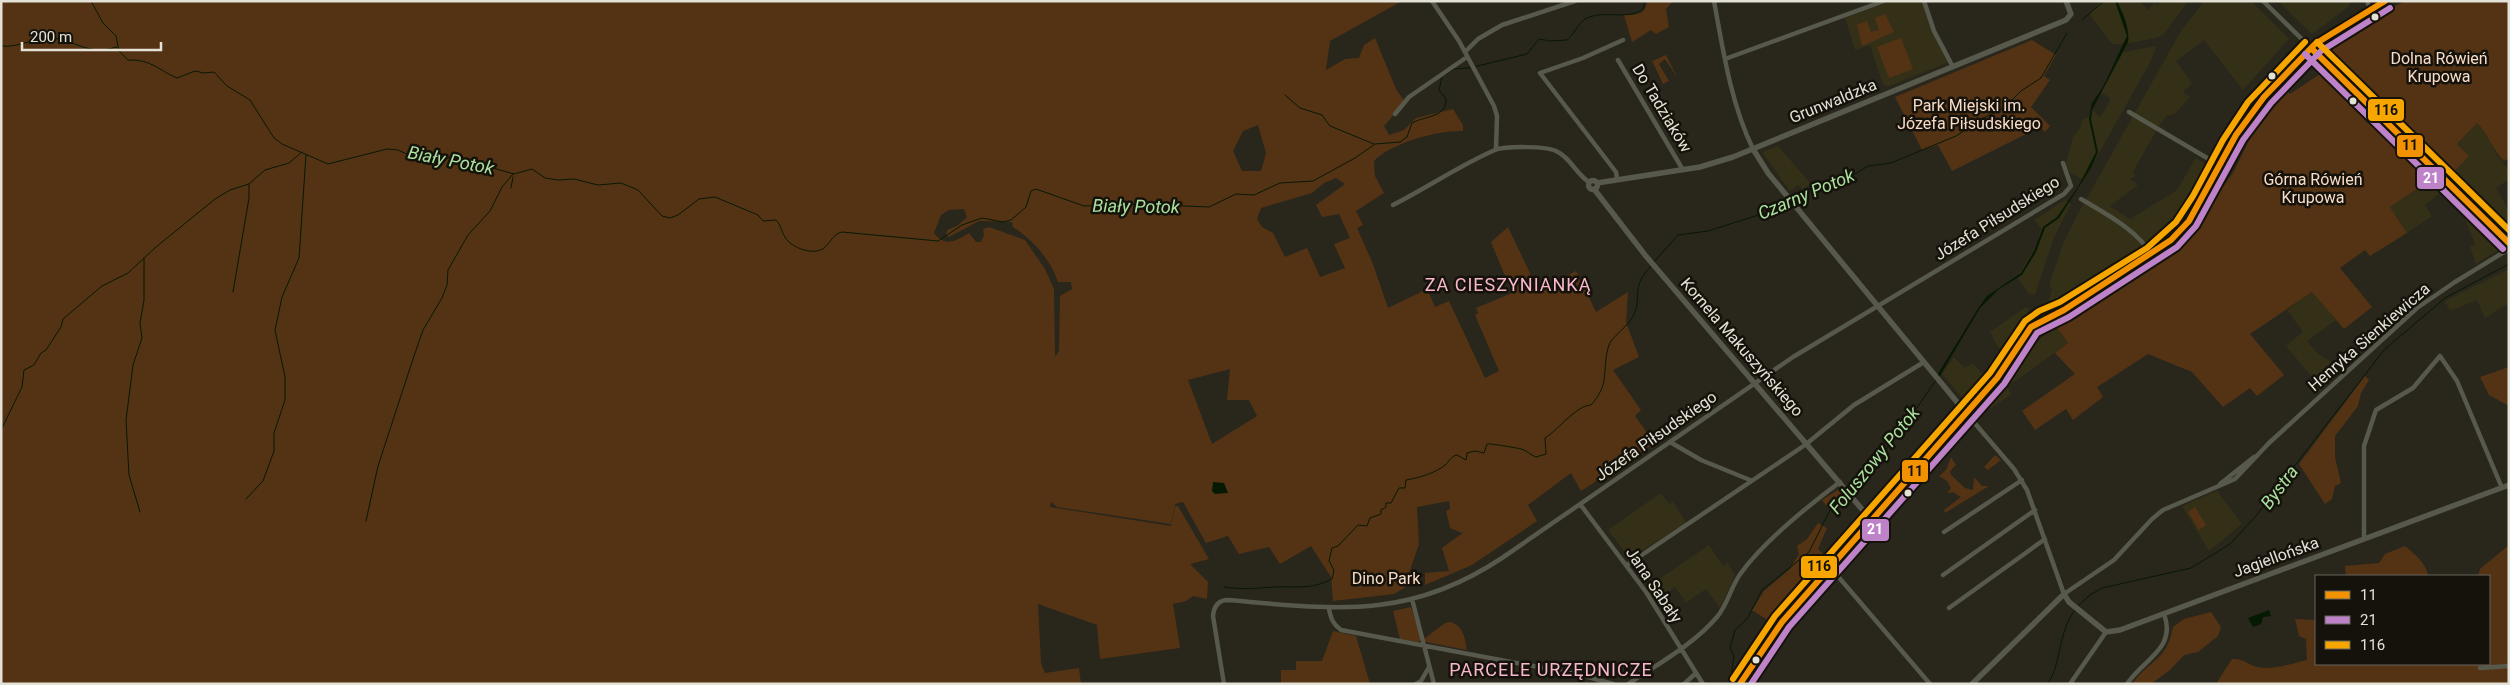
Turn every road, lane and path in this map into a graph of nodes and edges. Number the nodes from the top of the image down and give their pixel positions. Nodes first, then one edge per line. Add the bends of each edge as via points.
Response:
1 (1432, 1) edge
2 (1574, 1) edge
3 (1714, 1) edge
4 (1884, 1) edge
5 (1924, 1) edge
6 (2066, 1) edge
7 (2264, 1) edge
8 (2367, 1) edge
9 (2385, 1) edge
10 (2370, 9) junction
11 (1623, 40) dead end
12 (2311, 48) junction
13 (1466, 54) junction
14 (1725, 59) junction
15 (1618, 60) dead end
16 (1953, 67) junction
17 (2271, 90) junction
18 (2129, 112) dead end
19 (1394, 114) dead end
20 (2230, 144) junction
21 (1496, 149) junction
22 (1754, 149) junction
23 (2240, 151) junction
24 (2062, 163) dead end
25 (2219, 165) junction
26 (1683, 170) junction
27 (1618, 178) junction
28 (1590, 182) junction
29 (1597, 183) junction
30 (2210, 183) junction
31 (2219, 188) junction
32 (1594, 189) junction
33 (2081, 199) dead end
34 (1393, 205) dead end
35 (2189, 221) junction
36 (2509, 244) edge
37 (2509, 250) edge
38 (2152, 254) junction
39 (1879, 307) junction
40 (1924, 362) junction
41 (1754, 383) junction
42 (1966, 413) junction
43 (1670, 442) junction
44 (1807, 443) junction
45 (1750, 480) junction
46 (2022, 480) junction
47 (1840, 482) junction
48 (2506, 486) edge
49 (1580, 504) junction
50 (2035, 510) junction
51 (1872, 521) junction
52 (1944, 532) dead end
53 (2046, 539) junction
54 (2364, 539) junction
55 (1627, 565) junction
56 (1830, 567) junction
57 (1943, 575) dead end
58 (2064, 594) junction
59 (1412, 599) junction
60 (1949, 608) dead end
61 (1329, 609) junction
62 (2164, 614) junction
63 (2106, 632) junction
64 (1424, 646) junction
65 (1680, 649) junction
66 (1429, 666) junction
67 (2509, 666) edge
68 (2480, 668) dead end
69 (1695, 674) junction
70 (1224, 684) edge
71 (1416, 684) edge
72 (1434, 684) edge
73 (1613, 684) edge
74 (1628, 684) edge
75 (1684, 684) edge
76 (1703, 684) edge
77 (1740, 684) edge
78 (1930, 684) edge
79 (1972, 684) edge
80 (2070, 684) edge
81 (2127, 684) edge

1 - 13 street
2 - 13 street via 1502,25 1478,39
3 - 14 street
4 - 14 street
5 - 16 street via 1932,26
6 - 16 street, Grunwaldzka via 2070,16 2065,20
7 - 12 street
8 - 10 street
9 - 10 street
10 - 12 street
11 - 27 street via 1540,73
12 - 17 street
12 - 36 street
13 - 19 street via 1409,96
13 - 21 street via 1496,113
14 - 22 street
15 - 26 street, Do Tadziaków
16 - 22 street, Grunwaldzka
17 - 20 street
17 - 23 street
18 - 25 street
20 - 23 street via 2237,145
20 - 25 street
21 - 28 street via 1556,150
21 - 34 street
22 - 26 street, Grunwaldzka via 1720,162
22 - 39 street via 1764,168
23 - 31 street
24 - 39 street, Józefa Piłsudskiego via 2071,188 2064,194
25 - 30 street
26 - 27 street, Grunwaldzka
27 - 29 street, Grunwaldzka
28 - 29 street via 1594,180
28 - 32 street via 1589,187
29 - 32 street
30 - 31 street
30 - 35 street
31 - 35 street via 2197,216
32 - 41 street, Kornela Makuszyńskiego
33 - 38 street via 2127,228
35 - 38 street
36 - 37 street
37 - 58 street, Henryka Sienkiewicza via 2417,308 2256,456 2213,489 2159,513 2114,560
38 - 42 street via 2044,322 2027,337
39 - 40 street
39 - 41 street, Józefa Piłsudskiego
40 - 42 street
40 - 44 street via 1854,405
41 - 43 street, Józefa Piłsudskiego
41 - 44 street, Kornela Makuszyńskiego
42 - 46 street
42 - 51 street
43 - 45 street via 1701,460
43 - 49 street, Józefa Piłsudskiego
44 - 45 street
44 - 47 street, Kornela Makuszyńskiego
45 - 55 street
46 - 50 street
46 - 52 street
47 - 51 street, Kornela Makuszyńskiego
47 - 65 street via 1748,565 1737,578 1717,616
48 - 54 street, Jagiellońska
48 - 54 street via 2457,381 2440,356 2413,388 2376,410 2364,446
49 - 55 street, Jana Sabały
49 - 59 street, Józefa Piłsudskiego via 1478,573
50 - 53 street
50 - 57 street
51 - 56 street
53 - 58 street
53 - 60 street
54 - 62 street, Jagiellońska
55 - 65 street, Jana Sabały
56 - 77 street via 1782,622
56 - 78 street
58 - 63 street
58 - 79 street
59 - 61 street, Józefa Piłsudskiego via 1367,607
59 - 64 street
61 - 64 street via 1335,626 1342,630
61 - 70 street, Józefa Piłsudskiego via 1228,600 1219,602 1213,616
62 - 63 street, Jagiellońska
62 - 81 street via 2168,628 2163,646 2132,675
63 - 80 street
64 - 66 street
64 - 73 street via 1581,675
65 - 69 street, Jana Sabały
65 - 74 street
66 - 71 street via 1422,681
66 - 72 street
67 - 68 street
69 - 75 street
69 - 76 street, Jana Sabały

